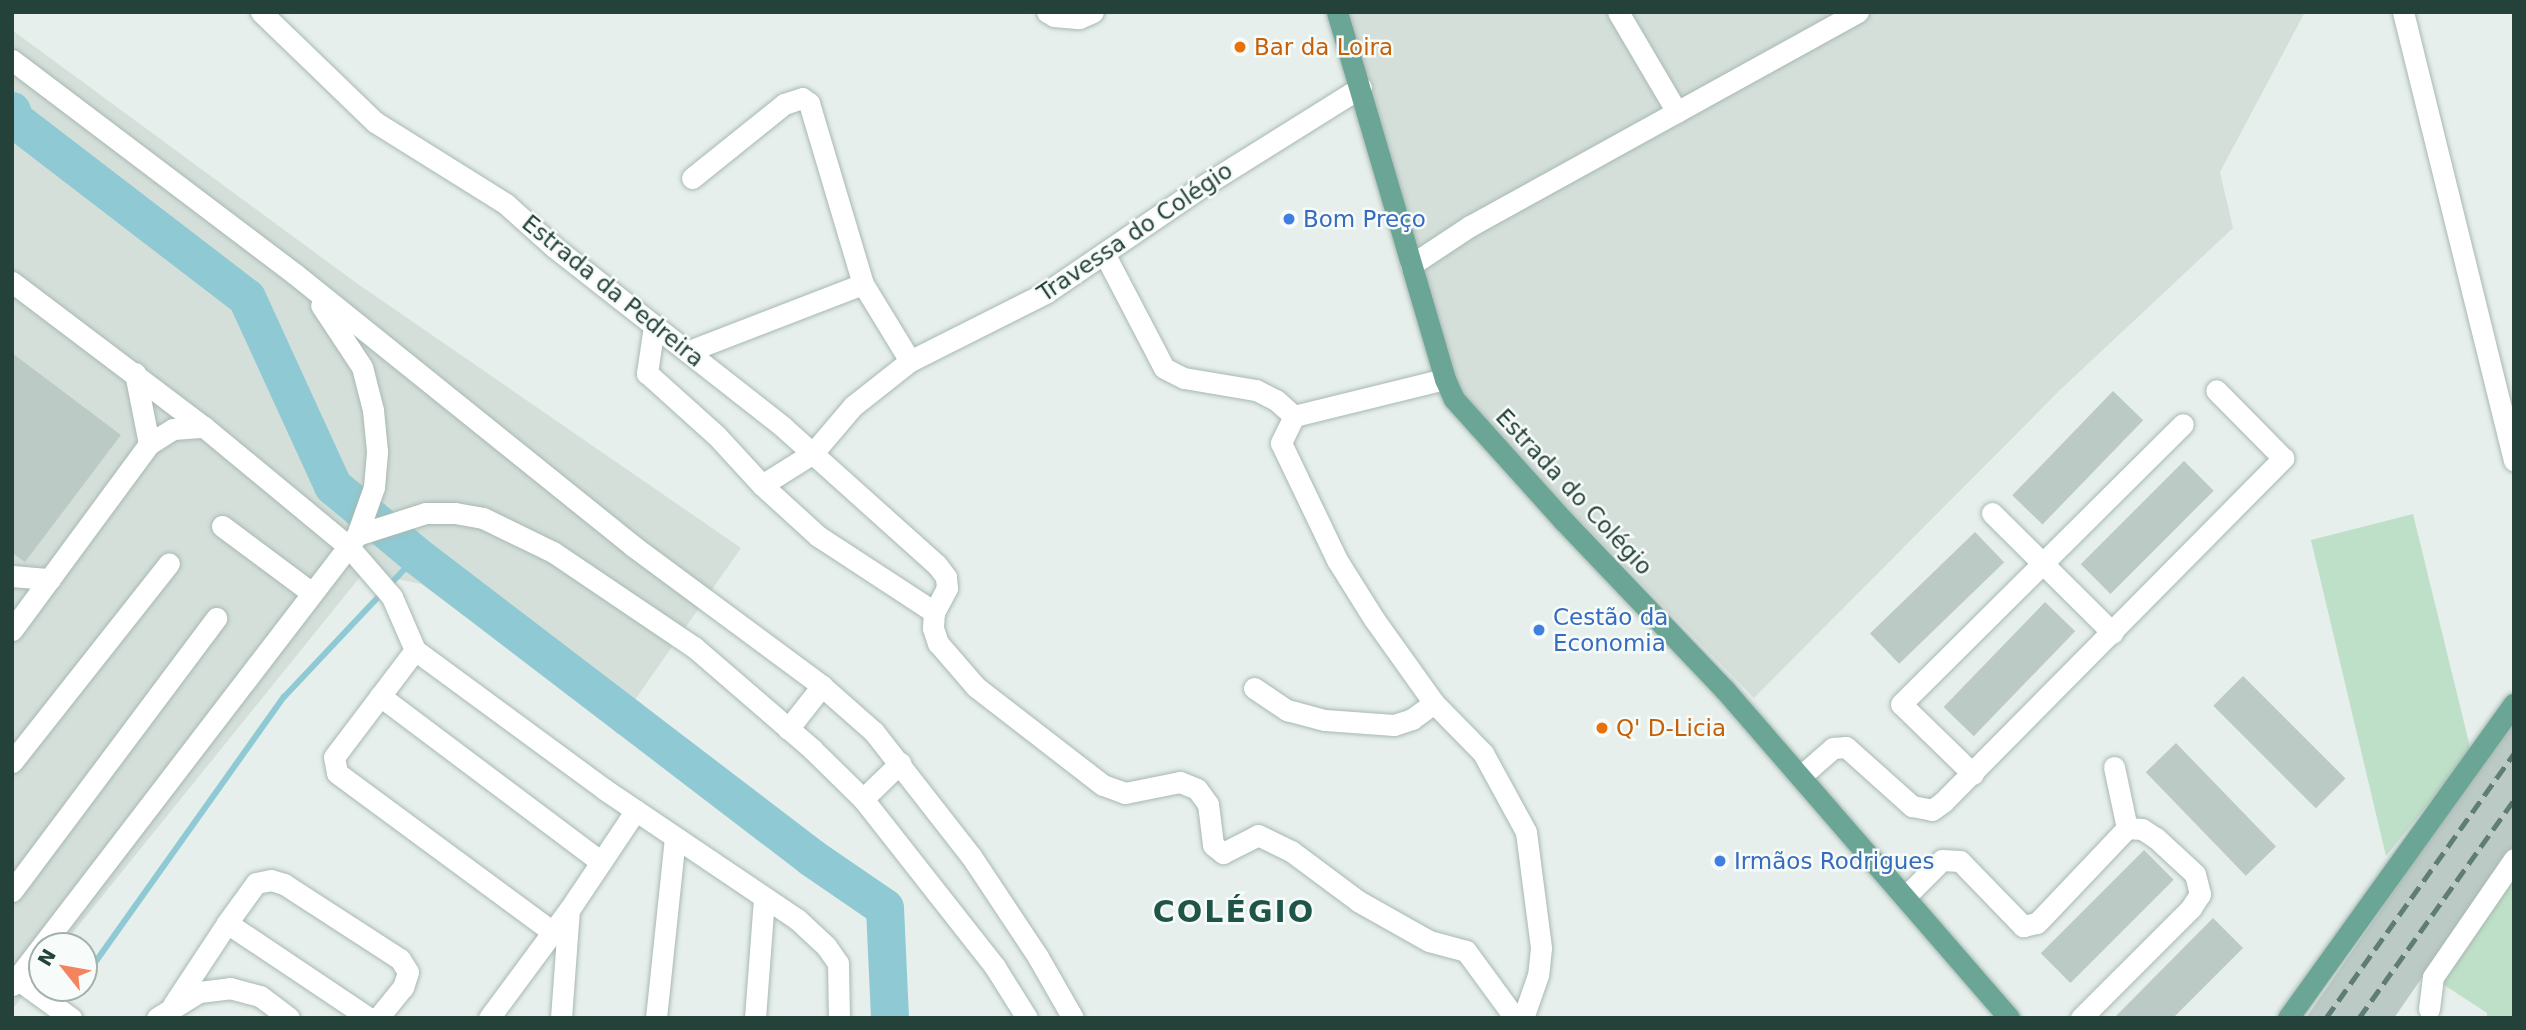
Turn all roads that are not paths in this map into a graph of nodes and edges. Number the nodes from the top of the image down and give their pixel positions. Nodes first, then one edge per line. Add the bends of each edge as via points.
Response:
1 (261, 12) edge
2 (1047, 12) edge
3 (1093, 12) edge
4 (1337, 12) edge
5 (1618, 12) edge
6 (1858, 12) edge
7 (2403, 12) edge
8 (13, 60) edge
9 (1361, 87) junction
10 (1677, 113) junction
11 (692, 178) dead end
12 (1105, 255) junction
13 (1411, 265) junction
14 (295, 274) junction
15 (12, 282) edge
16 (863, 284) junction
17 (654, 326) junction
18 (689, 351) junction
19 (910, 360) junction
20 (135, 373) junction
21 (1445, 379) junction
22 (2216, 390) dead end
23 (1294, 416) junction
24 (2183, 424) dead end
25 (204, 427) junction
26 (149, 444) junction
27 (813, 453) junction
28 (2514, 460) edge
29 (762, 485) junction
30 (1992, 513) dead end
31 (222, 526) dead end
32 (360, 532) junction
33 (2042, 562) junction
34 (169, 563) dead end
35 (12, 576) edge
36 (50, 579) junction
37 (312, 593) junction
38 (934, 612) junction
39 (216, 618) dead end
40 (12, 630) edge
41 (2113, 633) junction
42 (415, 650) junction
43 (822, 686) junction
44 (1254, 688) dead end
45 (380, 696) junction
46 (1434, 703) junction
47 (2514, 704) edge
48 (788, 729) junction
49 (12, 762) edge
50 (900, 763) junction
51 (2113, 767) dead end
52 (1973, 774) junction
53 (1801, 776) junction
54 (863, 799) junction
55 (636, 810) junction
56 (2127, 828) junction
57 (675, 838) junction
58 (2514, 859) edge
59 (601, 862) junction
60 (12, 891) edge
61 (1906, 896) junction
62 (764, 899) junction
63 (569, 910) junction
64 (227, 923) junction
65 (553, 932) junction
66 (15, 982) edge
67 (2429, 1009) dead end
68 (165, 1011) edge
69 (71, 1018) edge
70 (289, 1018) edge
71 (369, 1018) edge
72 (378, 1018) edge
73 (489, 1018) edge
74 (561, 1018) edge
75 (656, 1018) edge
76 (755, 1018) edge
77 (839, 1018) edge
78 (1027, 1018) edge
79 (1073, 1018) edge
80 (1515, 1018) edge
81 (1523, 1018) edge
82 (2009, 1018) edge
83 (2081, 1018) edge
84 (2287, 1018) edge

1 - 17 street, Estrada da Pedreira via 375,122 506,204
2 - 3 street via 1079,18
4 - 9 main road, Estrada do Colégio
5 - 10 street
6 - 10 street
7 - 28 street
8 - 14 street
9 - 12 street, Travessa do Colégio via 1198,189
9 - 13 main road, Estrada do Colégio
10 - 13 street via 1470,226
11 - 16 street via 784,104 802,98 813,113
12 - 19 street, Travessa do Colégio via 1047,292
12 - 23 street via 1164,368 1184,378 1256,390
13 - 21 main road, Estrada do Colégio
14 - 32 street via 337,324 362,367 373,410 374,487
14 - 43 street via 633,546
15 - 20 street
16 - 18 street
16 - 19 street
17 - 18 street, Estrada da Pedreira
17 - 29 street via 647,373 717,436
18 - 27 street, Estrada da Pedreira
19 - 27 street, Travessa do Colégio via 853,406
20 - 25 street
20 - 26 street
21 - 23 street
21 - 53 main road, Estrada do Colégio via 1472,421
22 - 41 street via 2283,458
23 - 46 street via 1281,443 1286,458 1337,560
24 - 33 street
25 - 26 street via 173,429
25 - 32 street
26 - 36 street
27 - 29 street, Travessa do Colégio
27 - 38 street, Estrada da Pedreira via 937,565 947,588
29 - 38 street via 818,536
30 - 33 street
31 - 37 street
32 - 37 street
32 - 42 street
32 - 48 street via 426,513 483,518 516,532 694,648
33 - 41 street
33 - 52 street via 1901,704
34 - 49 street
35 - 36 street
36 - 40 street
37 - 66 street
38 - 80 street via 938,643 976,687 1081,771 1125,793 1180,782 1197,789 1208,804 1213,845 1223,853 1258,835 1291,851 1358,901 1429,941 1466,951
39 - 60 street
41 - 52 street
42 - 45 street
42 - 55 street
43 - 48 street
43 - 50 street via 874,732
44 - 46 street via 1287,710 1325,720 1394,725
45 - 59 street
45 - 65 street via 334,757 337,773
46 - 81 street via 1483,753 1526,832 1541,948 1538,975
47 - 84 main road
48 - 54 street
50 - 54 street
50 - 79 street via 971,856
51 - 56 street
52 - 53 street via 1933,810 1912,806 1846,747 1833,748
53 - 61 main road, Estrada do Colégio
54 - 78 street via 995,967
55 - 57 street
55 - 59 street
56 - 61 street via 2037,923 2023,926 1960,861 1942,860
56 - 83 street via 2142,829 2156,838 2195,874 2200,894
57 - 62 street
57 - 75 street
58 - 67 street via 2433,977
59 - 63 street
61 - 82 main road, Estrada do Colégio
62 - 76 street
62 - 77 street via 797,919 838,963
63 - 65 street
63 - 74 street
64 - 68 street
64 - 71 street
64 - 72 street via 256,883 271,880 284,884 400,958 408,972 403,987
65 - 73 street
66 - 69 street
68 - 70 street via 199,992 230,988 260,996

